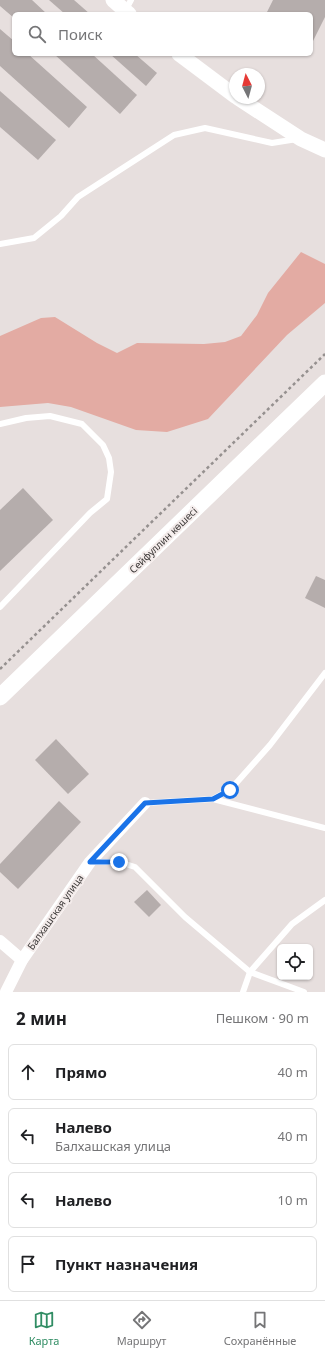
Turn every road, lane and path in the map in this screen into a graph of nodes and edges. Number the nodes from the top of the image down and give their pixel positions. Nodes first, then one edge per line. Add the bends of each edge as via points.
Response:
1 (113, 0) edge
2 (128, 8) edge
3 (182, 56) edge
4 (229, 92) edge
5 (247, 104) edge
6 (301, 139) junction
7 (325, 150) edge
8 (0, 244) edge
9 (325, 354) edge
10 (325, 383) edge
11 (0, 424) edge
12 (0, 607) edge
13 (0, 669) edge
14 (325, 673) edge
15 (0, 697) edge
16 (213, 799) junction
17 (145, 803) joint
18 (325, 828) edge
19 (90, 862) junction
20 (325, 900) edge
21 (0, 941) edge
22 (22, 960) junction
23 (250, 972) junction
24 (6, 992) edge
25 (243, 992) edge
26 (304, 992) edge

1 - 2 street
3 - 4 street
5 - 6 street
6 - 7 street
6 - 8 lane via 272,143 206,128 174,135 78,197 62,216 34,238
9 - 13 path
10 - 15 main road, Сейфуллин көшесі
11 - 12 lane via 50,416 82,424 103,445 109,458 111,472 107,499 90,512
14 - 16 lane via 270,745 230,790
16 - 17 lane
16 - 18 lane
17 - 19 street, Балхашская улица
19 - 22 street, Балхашская улица
19 - 23 lane via 119,862 134,867 184,917
20 - 23 lane via 292,924
21 - 22 street
22 - 24 street, Балхашская улица
23 - 25 lane
23 - 26 lane

